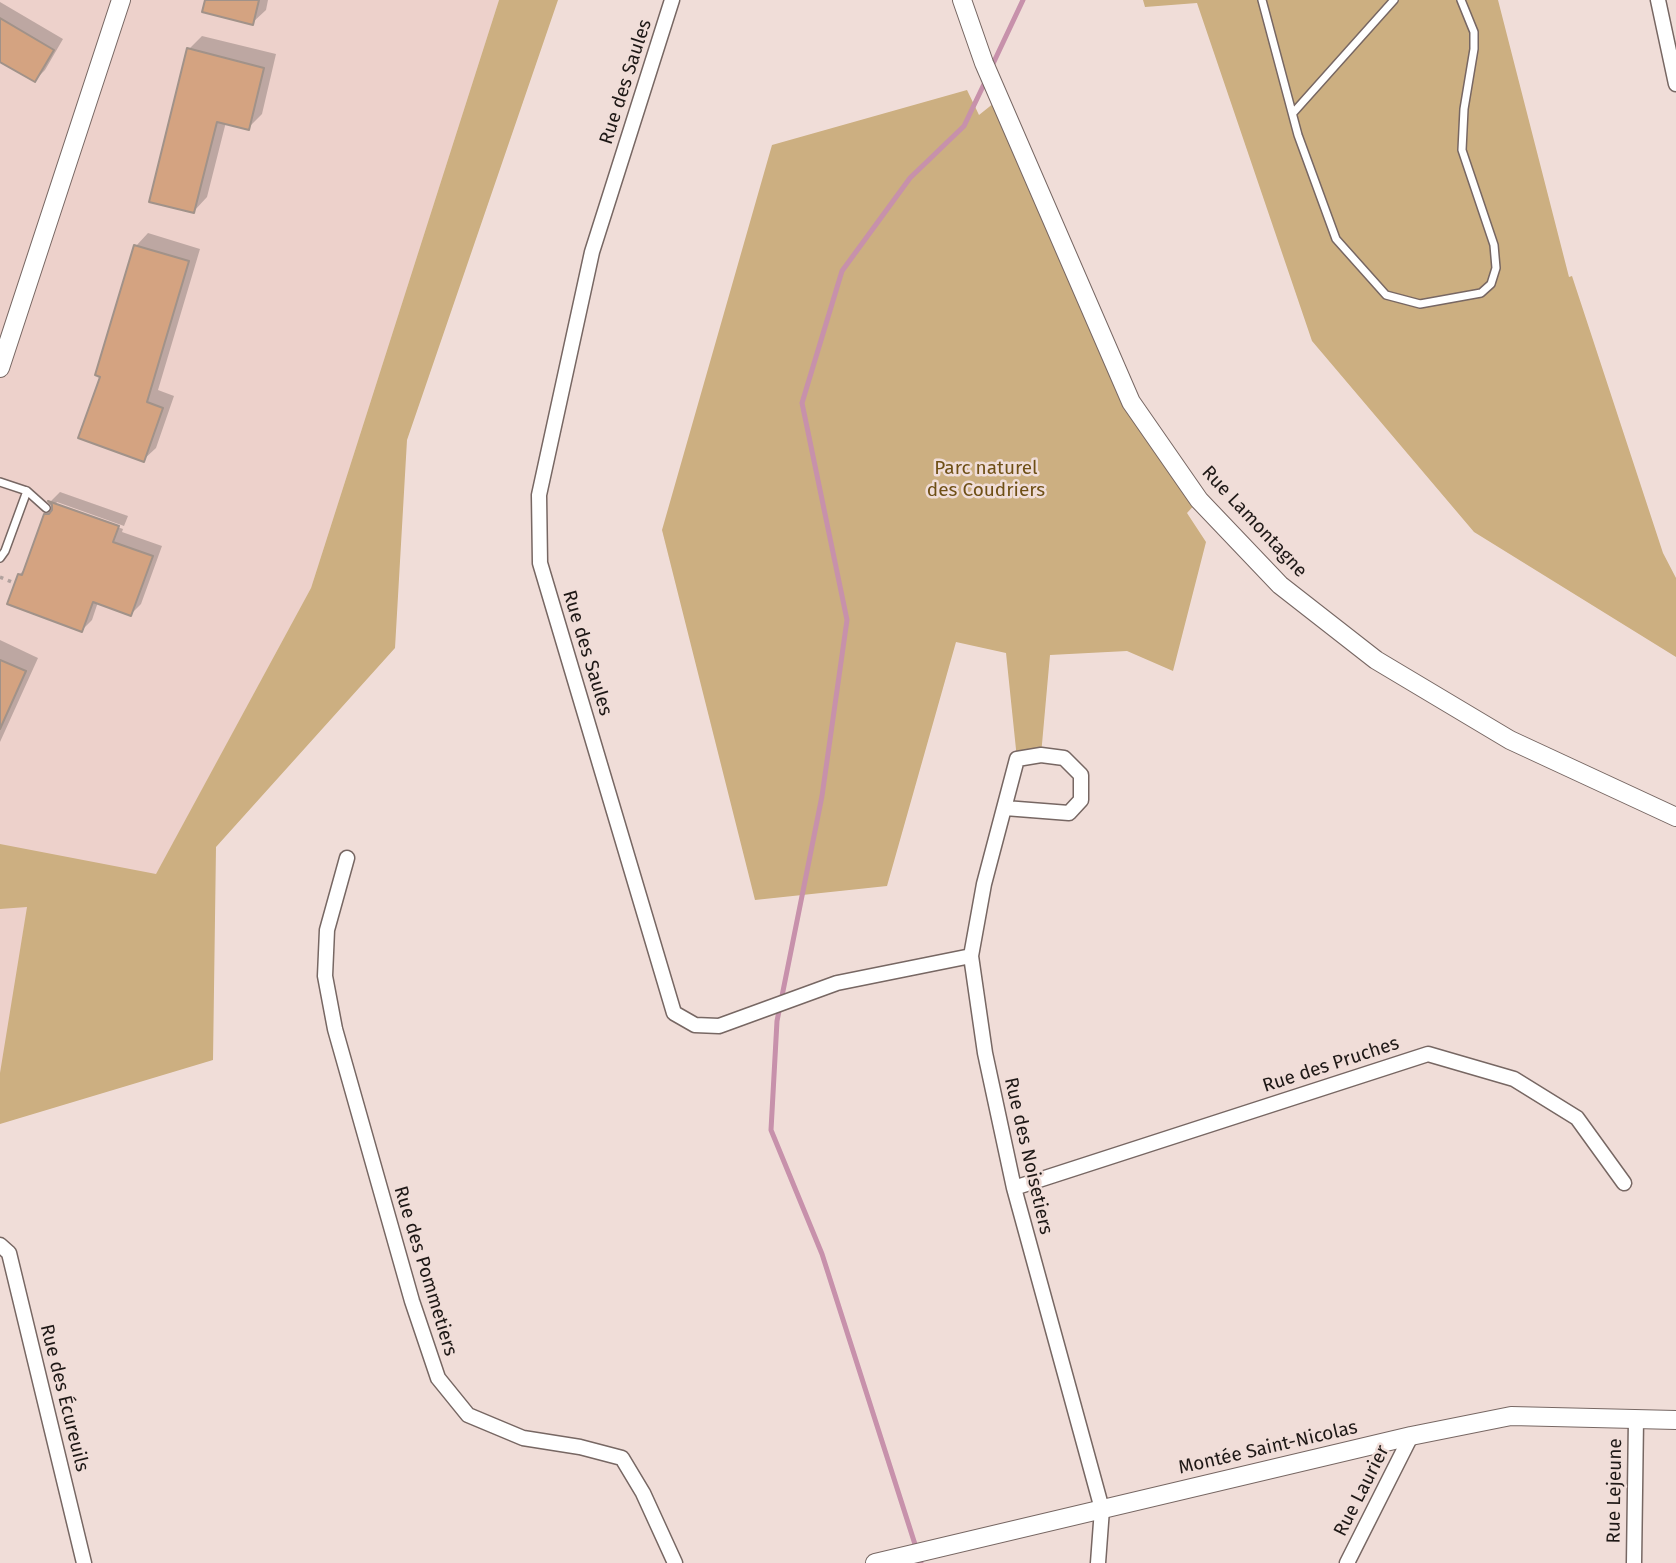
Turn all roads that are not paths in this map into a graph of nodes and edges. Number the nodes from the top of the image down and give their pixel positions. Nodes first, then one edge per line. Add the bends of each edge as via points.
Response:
1 (121, 0) edge
2 (672, 0) edge
3 (962, 0) edge
4 (1262, 0) edge
5 (1394, 0) edge
6 (1461, 0) edge
7 (1658, 0) edge
8 (1675, 74) edge
9 (1293, 113) junction
10 (0, 368) edge
11 (0, 482) edge
12 (27, 491) junction
13 (46, 508) dead end
14 (0, 558) edge
15 (1005, 808) junction
16 (1676, 817) edge
17 (347, 859) dead end
18 (971, 956) junction
19 (1624, 1184) dead end
20 (1014, 1188) junction
21 (0, 1245) edge
22 (1636, 1419) junction
23 (1676, 1420) edge
24 (1412, 1436) junction
25 (1101, 1509) junction
26 (878, 1562) edge
27 (84, 1563) edge
28 (675, 1563) edge
29 (1098, 1563) edge
30 (1347, 1563) edge
31 (1634, 1563) edge

1 - 10 street
2 - 18 street, Rue des Saules via 592,252 539,508 540,563 674,1013 695,1025 719,1026 837,983
3 - 16 street, Rue Lamontagne via 984,63 1131,402 1199,500 1280,585 1376,660 1510,740
4 - 9 lane
5 - 9 lane
6 - 9 lane via 1474,32 1462,150 1494,245 1496,268 1482,293 1420,304 1386,295 1336,239
7 - 8 street
11 - 12 lane
12 - 13 lane
12 - 14 lane
15 - 15 street, Rue des Noisetiers via 1069,813 1081,800 1081,775 1064,758 1017,758
15 - 18 street, Rue des Noisetiers
17 - 28 street, Rue des Pommetiers via 327,930 325,976 335,1029 438,1378 468,1415 523,1438 622,1458
18 - 20 street, Rue des Noisetiers via 985,1053
19 - 20 street, Rue des Pruches via 1577,1118 1514,1079 1429,1054
20 - 25 street, Rue des Noisetiers
21 - 27 street, Rue des Écureuils via 9,1253
22 - 23 street, Montée Saint-Nicolas
22 - 24 street, Montée Saint-Nicolas via 1511,1416
22 - 31 street, Rue Lejeune
24 - 25 street, Montée Saint-Nicolas
24 - 30 street, Rue Laurier
25 - 26 street, Montée Saint-Nicolas
25 - 29 street, Rue des Noisetiers

